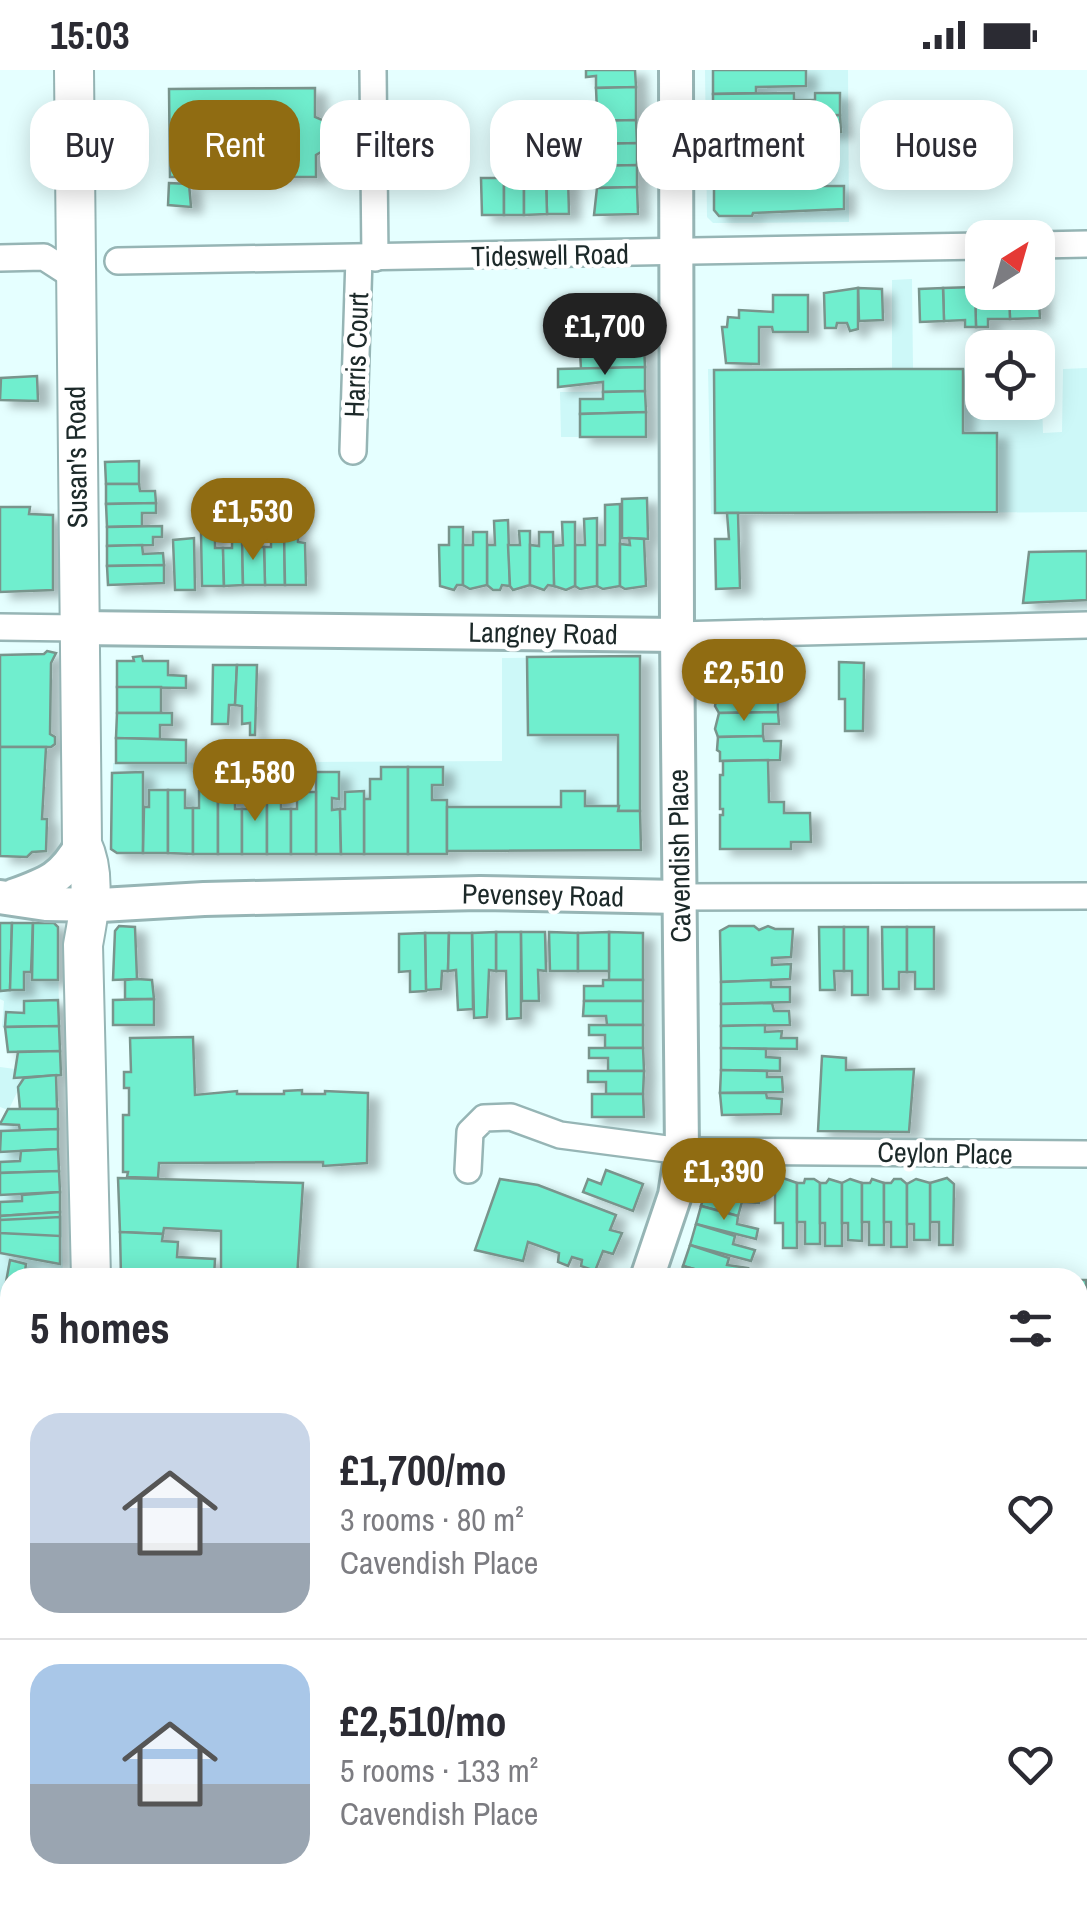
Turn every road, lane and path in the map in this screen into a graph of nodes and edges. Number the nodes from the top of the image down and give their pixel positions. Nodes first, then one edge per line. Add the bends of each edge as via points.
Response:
1 (74, 70) edge
2 (372, 70) edge
3 (676, 70) edge
4 (1087, 244) edge
5 (1055, 245) edge
6 (965, 246) edge
7 (678, 253) junction
8 (0, 258) edge
9 (367, 258) junction
10 (118, 261) dead end
11 (75, 277) junction
12 (353, 451) dead end
13 (1087, 624) edge
14 (0, 627) edge
15 (78, 628) junction
16 (677, 634) junction
17 (82, 844) junction
18 (680, 896) junction
19 (1087, 896) edge
20 (5, 897) edge
21 (90, 903) junction
22 (682, 1151) junction
23 (1087, 1154) edge
24 (468, 1170) dead end
25 (91, 1268) edge
26 (650, 1268) edge

1 - 11 main road, Susan's Road
2 - 9 street, Harris Court
3 - 7 street, Cavendish Place
4 - 5 street
6 - 7 street, Tideswell Road
7 - 9 street, Tideswell Road
7 - 16 street, Cavendish Place
8 - 11 street via 44,257
9 - 10 street, Tideswell Road
9 - 12 street, Harris Court
11 - 15 main road, Susan's Road
13 - 16 street, Langney Road
14 - 15 street, Langney Road
15 - 16 street, Langney Road
15 - 17 main road, Susan's Road
16 - 18 street, Cavendish Place
17 - 20 street via 52,882
17 - 21 main road, Susan's Road via 90,860
18 - 19 street, Pevensey Road
18 - 21 street, Pevensey Road via 480,893
18 - 22 street, Cavendish Place
20 - 21 street, Pevensey Road
21 - 25 main road, Susan's Road via 83,945
22 - 23 street, Ceylon Place
22 - 24 street, Ceylon Place via 560,1135 511,1116 484,1118 470,1132
22 - 26 street, Cavendish Place

